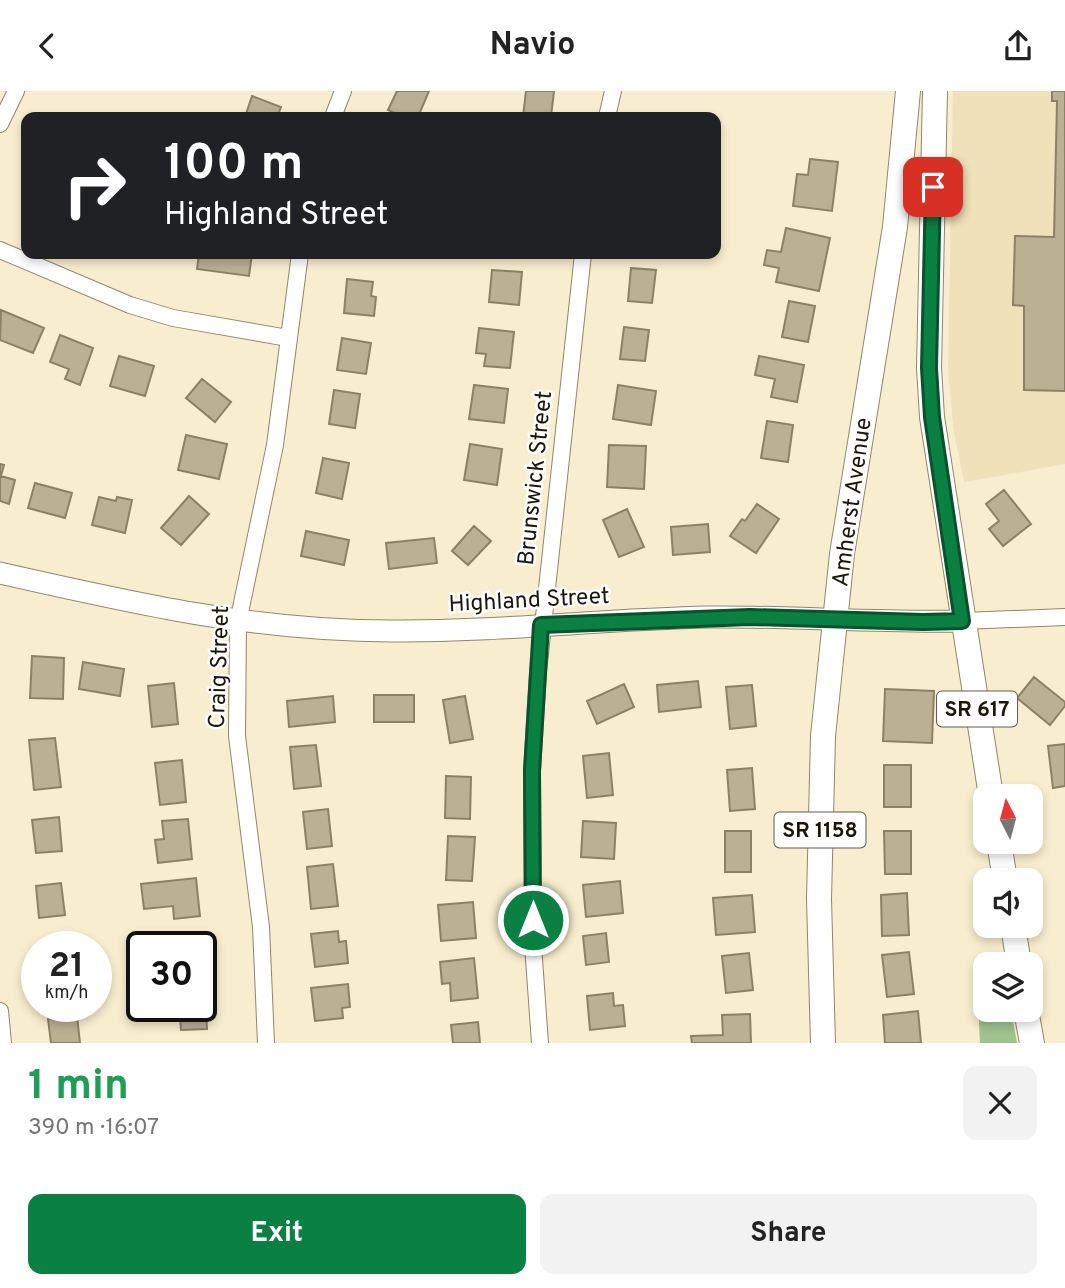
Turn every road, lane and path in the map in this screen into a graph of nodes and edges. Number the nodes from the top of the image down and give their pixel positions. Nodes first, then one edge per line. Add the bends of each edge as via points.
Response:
1 (16, 91) edge
2 (343, 91) edge
3 (613, 91) edge
4 (908, 91) edge
5 (935, 91) edge
6 (335, 112) edge
7 (608, 112) edge
8 (0, 124) edge
9 (0, 250) edge
10 (21, 259) edge
11 (21, 259) edge
12 (299, 259) edge
13 (582, 259) edge
14 (288, 338) junction
15 (0, 573) edge
16 (1065, 617) edge
17 (836, 618) junction
18 (962, 621) junction
19 (238, 622) junction
20 (541, 625) junction
21 (989, 784) edge
22 (0, 1011) edge
23 (1028, 1022) edge
24 (3, 1043) edge
25 (266, 1043) edge
26 (540, 1043) edge
27 (823, 1043) edge
28 (1032, 1043) edge

1 - 8 street
2 - 6 street
3 - 7 street
4 - 17 main road, Amherst Avenue / SR 1158 via 895,227 860,434
5 - 18 main road, SR 617 via 929,368 934,437
9 - 11 street
10 - 14 street via 130,305
12 - 14 street, Craig Street
13 - 20 street, Brunswick Street
14 - 19 street, Craig Street via 275,445
15 - 19 street, Highland Street
16 - 18 street, Highland Street
17 - 18 street, Highland Street
17 - 20 street, Highland Street via 685,618
17 - 27 main road, Amherst Avenue / SR 1158 via 821,779
18 - 21 main road, SR 617
19 - 20 street, Highland Street via 392,631
19 - 25 street, Craig Street via 237,736 261,927
20 - 26 street, Brunswick Street via 532,771 533,945
22 - 24 street
23 - 28 main road

